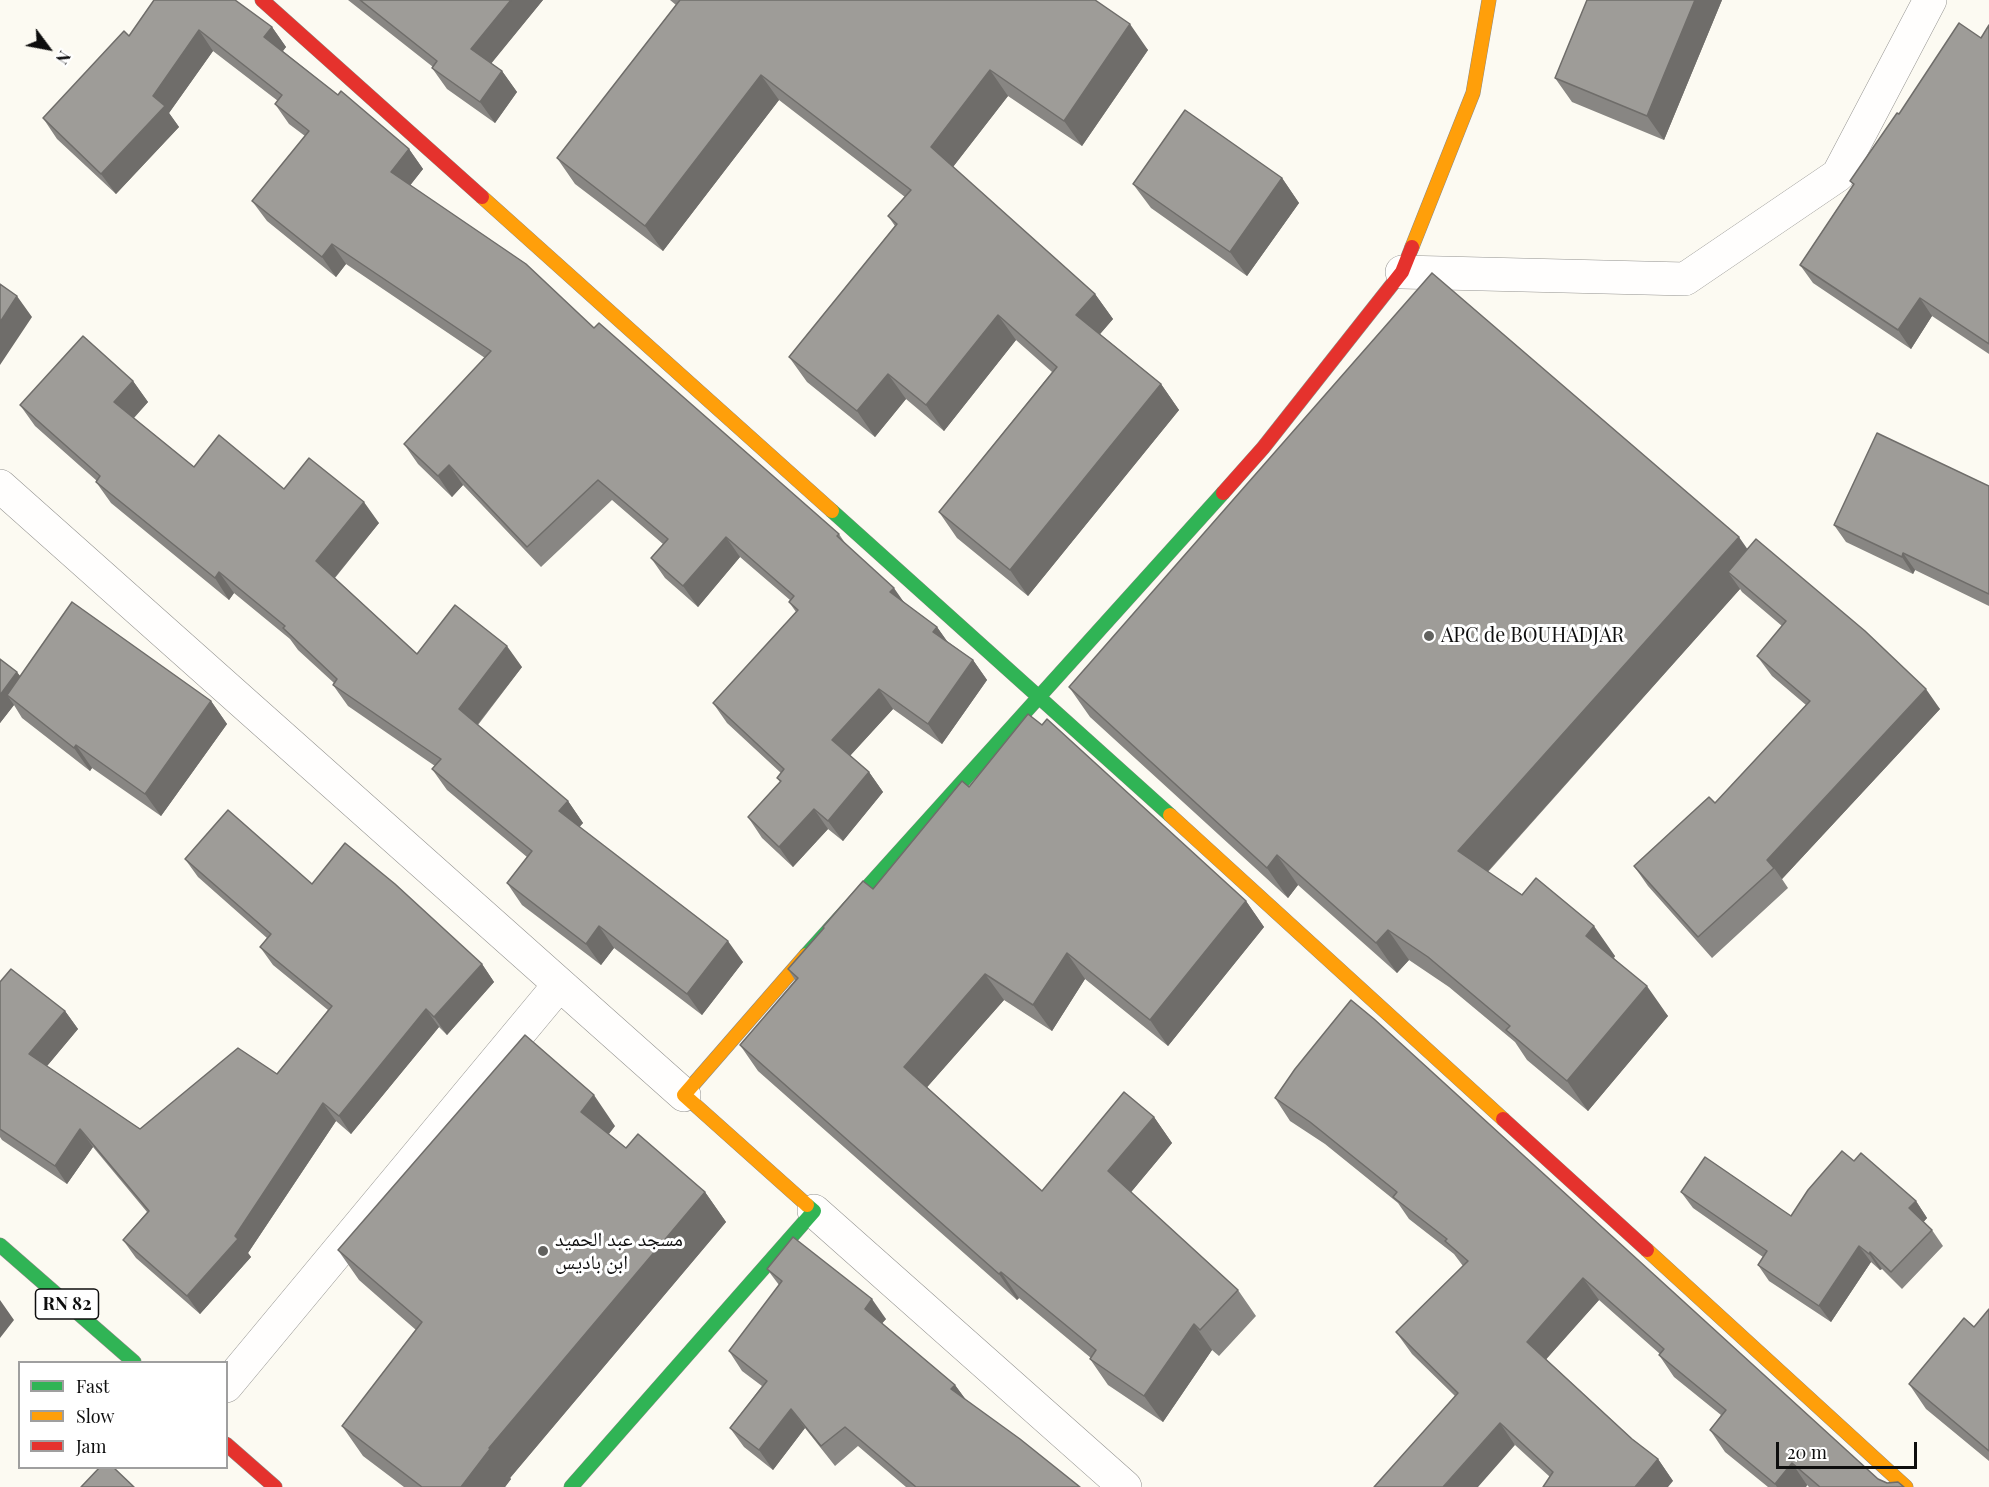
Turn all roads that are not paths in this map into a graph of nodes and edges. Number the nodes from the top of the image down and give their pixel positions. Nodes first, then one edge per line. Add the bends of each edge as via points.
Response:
1 (262, 0) edge
2 (1489, 0) edge
3 (1930, 0) edge
4 (1402, 272) junction
5 (0, 486) edge
6 (1039, 696) junction
7 (559, 985) junction
8 (684, 1095) junction
9 (814, 1210) junction
10 (0, 1245) edge
11 (133, 1361) edge
12 (228, 1384) edge
13 (228, 1446) edge
14 (275, 1487) edge
15 (571, 1487) edge
16 (1125, 1487) edge
17 (1906, 1487) edge

1 - 6 street
2 - 4 street via 1473,93
3 - 4 street via 1838,175 1685,279
4 - 6 street via 1263,448
5 - 7 street
6 - 8 street
6 - 17 street
7 - 8 street
7 - 12 street
8 - 9 street
9 - 15 street
9 - 16 street
10 - 11 street, RN 82
13 - 14 street

